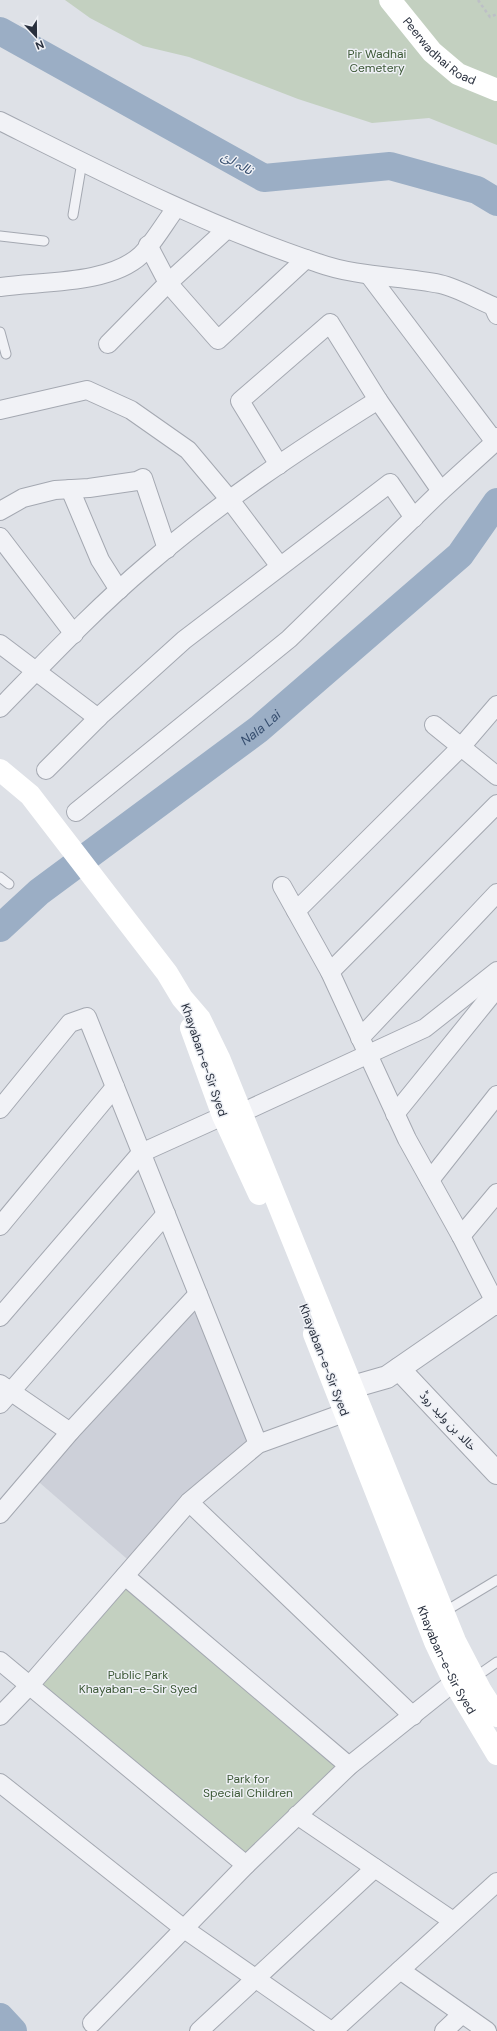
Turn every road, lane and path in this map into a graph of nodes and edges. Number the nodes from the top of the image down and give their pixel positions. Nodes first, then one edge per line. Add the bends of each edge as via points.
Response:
1 (390, 0) edge
2 (478, 0) edge
3 (497, 14) edge
4 (497, 90) edge
5 (0, 121) edge
6 (82, 162) junction
7 (176, 208) junction
8 (73, 215) dead end
9 (227, 229) junction
10 (0, 236) edge
11 (44, 241) dead end
12 (148, 245) junction
13 (306, 259) junction
14 (369, 275) junction
15 (168, 283) junction
16 (0, 287) edge
17 (497, 315) edge
18 (0, 332) edge
19 (108, 344) dead end
20 (6, 354) dead end
21 (378, 400) junction
22 (0, 410) edge
23 (496, 439) edge
24 (279, 465) junction
25 (70, 489) junction
26 (441, 491) junction
27 (230, 500) junction
28 (0, 511) edge
29 (414, 518) junction
30 (0, 537) edge
31 (167, 549) junction
32 (279, 565) junction
33 (119, 590) junction
34 (74, 634) junction
35 (0, 644) edge
36 (36, 671) junction
37 (497, 705) edge
38 (0, 708) edge
39 (98, 718) junction
40 (434, 725) dead end
41 (461, 747) junction
42 (0, 770) edge
43 (46, 770) dead end
44 (497, 776) edge
45 (497, 804) edge
46 (76, 812) dead end
47 (0, 877) edge
48 (9, 884) dead end
49 (282, 886) dead end
50 (493, 904) edge
51 (296, 911) junction
52 (497, 971) edge
53 (330, 972) junction
54 (497, 988) edge
55 (360, 1038) junction
56 (367, 1054) junction
57 (115, 1087) junction
58 (497, 1095) edge
59 (0, 1109) edge
60 (232, 1114) junction
61 (395, 1114) junction
62 (141, 1153) junction
63 (430, 1180) junction
64 (497, 1193) edge
65 (166, 1214) junction
66 (0, 1226) edge
67 (461, 1236) junction
68 (198, 1294) junction
69 (496, 1303) edge
70 (0, 1317) edge
71 (399, 1369) junction
72 (352, 1387) junction
73 (4, 1393) edge
74 (344, 1413) junction
75 (70, 1432) junction
76 (258, 1444) junction
77 (497, 1473) edge
78 (189, 1502) junction
79 (0, 1514) edge
80 (125, 1576) junction
81 (497, 1580) edge
82 (443, 1613) junction
83 (0, 1661) edge
84 (497, 1662) edge
85 (464, 1680) junction
86 (30, 1685) junction
87 (0, 1716) edge
88 (413, 1716) junction
89 (497, 1716) edge
90 (497, 1754) edge
91 (349, 1766) junction
92 (0, 1783) edge
93 (298, 1815) junction
94 (246, 1865) junction
95 (375, 1868) junction
96 (497, 1882) edge
97 (454, 1921) junction
98 (183, 1928) junction
99 (400, 1970) junction
100 (255, 1978) junction
101 (462, 2014) junction
102 (92, 2023) dead end
103 (199, 2031) edge
104 (332, 2031) edge
105 (444, 2031) edge
106 (487, 2031) edge

1 - 4 main road, Peerwadhai Road via 432,52 458,74
2 - 3 path via 490,17
5 - 6 street
6 - 7 street
6 - 8 lane
7 - 9 street
7 - 12 street
9 - 13 street
9 - 15 street
10 - 11 lane
12 - 15 street
12 - 16 street via 142,254 126,265 108,272 78,280
13 - 14 street
13 - 15 street via 218,340
14 - 17 street via 441,284 493,306
14 - 23 street
15 - 19 street
18 - 20 lane
21 - 24 street
21 - 24 street via 330,323 240,401
21 - 26 street
22 - 27 street via 88,390 130,410 188,450
23 - 26 street
24 - 27 street
25 - 28 street via 23,498
25 - 31 street via 137,481 143,478
25 - 33 street via 100,560
26 - 29 street
27 - 31 street
27 - 32 street
29 - 32 street via 390,483
29 - 46 street via 289,639
30 - 34 street
31 - 33 street
32 - 39 street via 184,640
33 - 34 street
34 - 36 street
35 - 36 street
36 - 38 street
36 - 39 street
37 - 41 street
39 - 43 street
40 - 41 street
41 - 44 street
41 - 51 street
42 - 60 main road, Khayaban-e-Sir Syed via 30,795 200,1019 219,1058
45 - 53 street
47 - 48 lane
49 - 51 street
50 - 55 street
51 - 53 street
52 - 56 street via 425,1028
53 - 55 street
54 - 61 street
55 - 56 street
56 - 60 street
56 - 61 street
57 - 59 street via 88,1017 70,1023
57 - 62 street
57 - 66 street
58 - 63 street
60 - 62 street
60 - 72 main road, Khayaban-e-Sir Syed
60 - 74 main road, Khayaban-e-Sir Syed
61 - 63 street
62 - 65 street
62 - 70 street
63 - 67 street
64 - 67 street
65 - 68 street
65 - 73 street
67 - 69 street
68 - 75 street
68 - 76 street
69 - 71 street
71 - 72 street via 387,1377
71 - 77 street, خالد بن ولید روڈ
72 - 82 main road, Khayaban-e-Sir Syed
73 - 75 street
74 - 76 street
74 - 85 main road, Khayaban-e-Sir Syed via 435,1642
75 - 79 street
76 - 78 street
78 - 80 street
78 - 88 street
80 - 86 street
80 - 91 street
81 - 82 lane
82 - 85 main road, Khayaban-e-Sir Syed via 455,1641
83 - 86 street
84 - 85 lane
85 - 88 street
85 - 89 main road, Khayaban-e-Sir Syed
85 - 90 main road, Khayaban-e-Sir Syed
86 - 87 street
86 - 94 street
88 - 91 street
91 - 93 street
92 - 98 street
93 - 94 street
93 - 95 street
94 - 98 street
95 - 97 street
95 - 100 street
96 - 97 street
97 - 99 street
98 - 100 street
98 - 102 street
99 - 101 street
99 - 104 street
100 - 103 street
100 - 104 street
101 - 105 street
101 - 106 street

